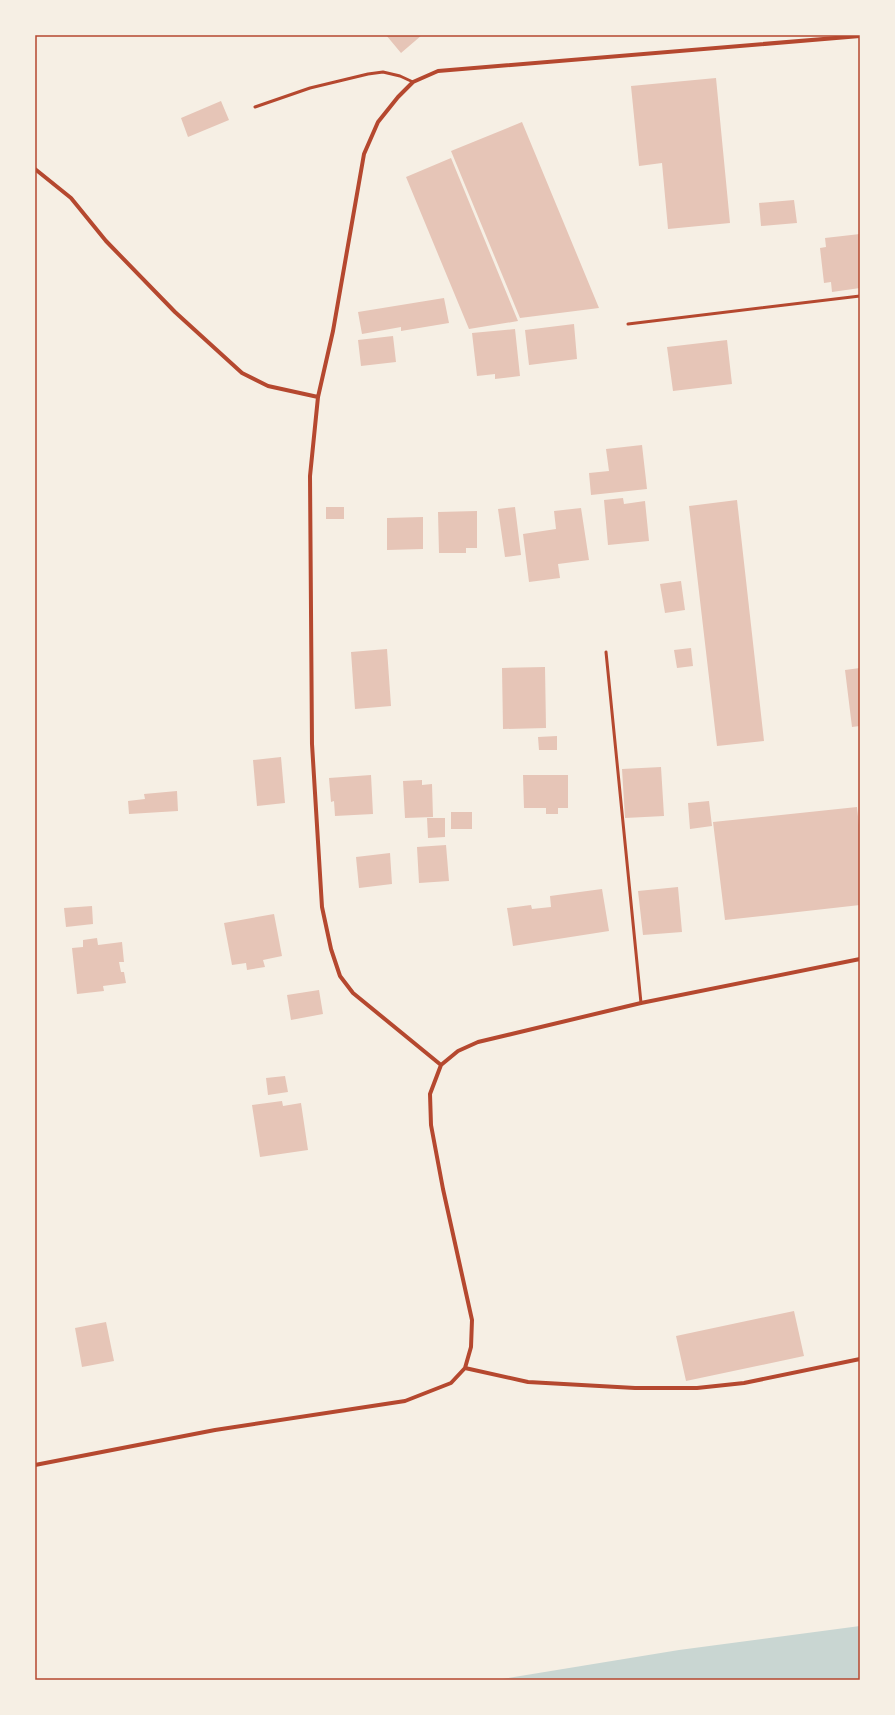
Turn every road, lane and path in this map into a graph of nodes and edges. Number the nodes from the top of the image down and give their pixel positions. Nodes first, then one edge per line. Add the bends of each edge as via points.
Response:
1 (860, 36) edge
2 (413, 82) junction
3 (255, 107) dead end
4 (35, 169) edge
5 (860, 296) edge
6 (628, 324) dead end
7 (318, 397) junction
8 (606, 652) dead end
9 (860, 959) edge
10 (640, 1003) junction
11 (441, 1064) junction
12 (860, 1359) edge
13 (465, 1368) junction
14 (35, 1465) edge

1 - 2 street via 438,71
2 - 3 lane via 383,72 368,74 310,88
2 - 7 street via 378,122 364,154 333,331
4 - 7 street via 71,198 106,241 175,312 242,374 268,386
5 - 6 lane
7 - 11 street via 310,476 312,736 322,907 340,976 353,993
8 - 10 lane
9 - 10 street
10 - 11 street via 478,1042 458,1051
11 - 13 street via 430,1094 432,1125 443,1189 472,1320 471,1347
12 - 13 street via 744,1383 697,1388 635,1388 528,1382
13 - 14 street via 451,1383 405,1401 215,1430

